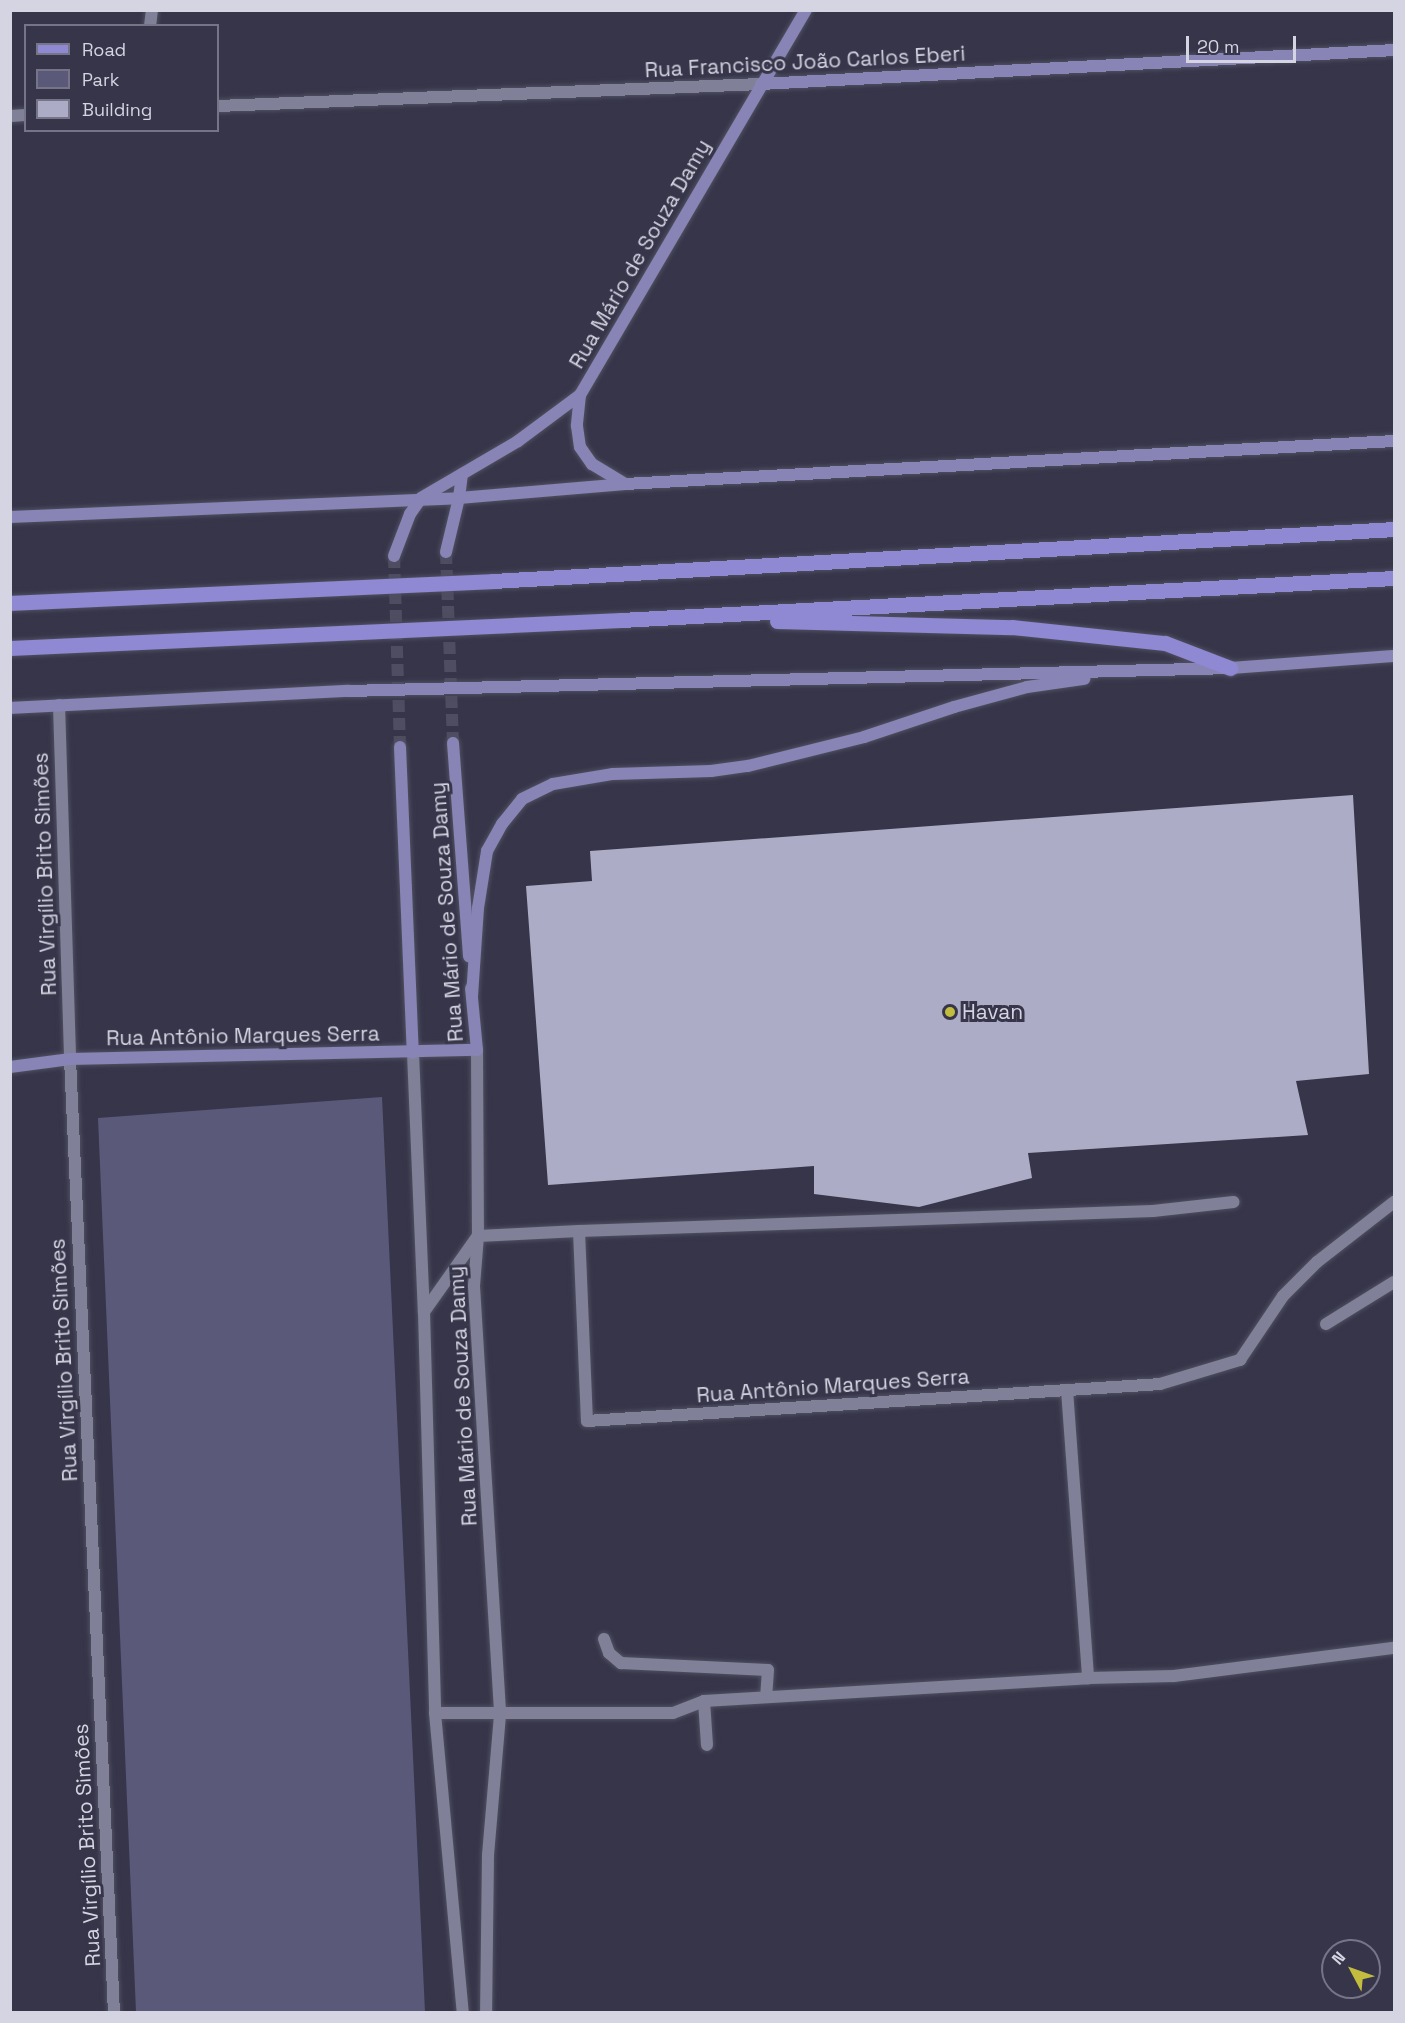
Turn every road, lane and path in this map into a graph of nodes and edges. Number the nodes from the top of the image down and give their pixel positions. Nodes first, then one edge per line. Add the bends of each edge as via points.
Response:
1 (806, 10) edge
2 (1395, 50) edge
3 (761, 84) junction
4 (219, 106) edge
5 (580, 395) junction
6 (1395, 441) edge
7 (462, 474) junction
8 (625, 484) junction
9 (421, 498) junction
10 (459, 498) junction
11 (10, 517) edge
12 (1395, 529) edge
13 (446, 552) tunnel mouth
14 (394, 556) tunnel mouth
15 (1395, 578) edge
16 (10, 603) edge
17 (621, 620) junction
18 (10, 648) edge
19 (1395, 656) edge
20 (1230, 668) junction
21 (58, 705) junction
22 (10, 708) edge
23 (453, 743) tunnel mouth
24 (400, 747) tunnel mouth
25 (472, 996) junction
26 (477, 1050) junction
27 (413, 1053) junction
28 (70, 1059) junction
29 (10, 1067) edge
30 (1233, 1202) dead end
31 (1395, 1202) edge
32 (579, 1231) junction
33 (478, 1236) junction
34 (1395, 1282) edge
35 (424, 1312) junction
36 (1326, 1324) dead end
37 (1067, 1390) junction
38 (604, 1639) dead end
39 (1395, 1648) edge
40 (1088, 1678) junction
41 (766, 1697) junction
42 (704, 1701) junction
43 (435, 1713) junction
44 (500, 1715) junction
45 (707, 1745) dead end
46 (114, 2013) edge
47 (463, 2013) edge
48 (486, 2013) edge

1 - 3 main road, Rua Mário de Souza Damy
2 - 3 main road, Rua Francisco João Carlos Eberi
3 - 4 street, Rua Francisco João Carlos Eberi
3 - 5 main road, Rua Mário de Souza Damy
5 - 7 main road, Rua Mário de Souza Damy via 548,421
5 - 8 main road via 580,447 592,464
6 - 8 main road
7 - 9 main road, Rua Mário de Souza Damy
7 - 10 main road
8 - 10 main road
9 - 10 main road
9 - 11 main road
9 - 14 main road, Rua Mário de Souza Damy via 410,514
10 - 13 main road
12 - 16 main road via 505,581
15 - 17 main road
17 - 18 main road
17 - 20 main road via 1012,627 1165,643
19 - 20 main road
20 - 21 main road via 348,691
20 - 25 main road via 1103,676 1027,687 864,737 748,766 613,774 553,784 522,799 487,851 478,908
21 - 22 main road
21 - 28 street, Rua Virgílio Brito Simões
23 - 25 main road, Rua Mário de Souza Damy
24 - 27 main road, Rua Mário de Souza Damy
25 - 26 main road, Rua Mário de Souza Damy
26 - 27 main road, Rua Antônio Marques Serra
26 - 33 street, Rua Mário de Souza Damy
27 - 28 main road, Rua Antônio Marques Serra
27 - 35 street, Rua Mário de Souza Damy
28 - 29 main road, Rua Antônio Marques Serra
28 - 46 street, Rua Virgílio Brito Simões
30 - 32 street via 1153,1211
31 - 37 street, Rua Antônio Marques Serra via 1317,1262 1283,1296 1240,1360 1160,1384
32 - 33 street
32 - 37 street, Rua Antônio Marques Serra via 587,1421
33 - 35 street
33 - 44 street, Rua Mário de Souza Damy via 474,1286
34 - 36 street
35 - 43 street, Rua Mário de Souza Damy
37 - 40 street
38 - 41 street via 609,1653 621,1663 768,1670
39 - 40 street via 1174,1676
40 - 41 street
41 - 42 street
42 - 44 street via 673,1713
42 - 45 street
43 - 44 street
43 - 47 street, Rua Mário de Souza Damy
44 - 48 street, Rua Mário de Souza Damy via 488,1855

